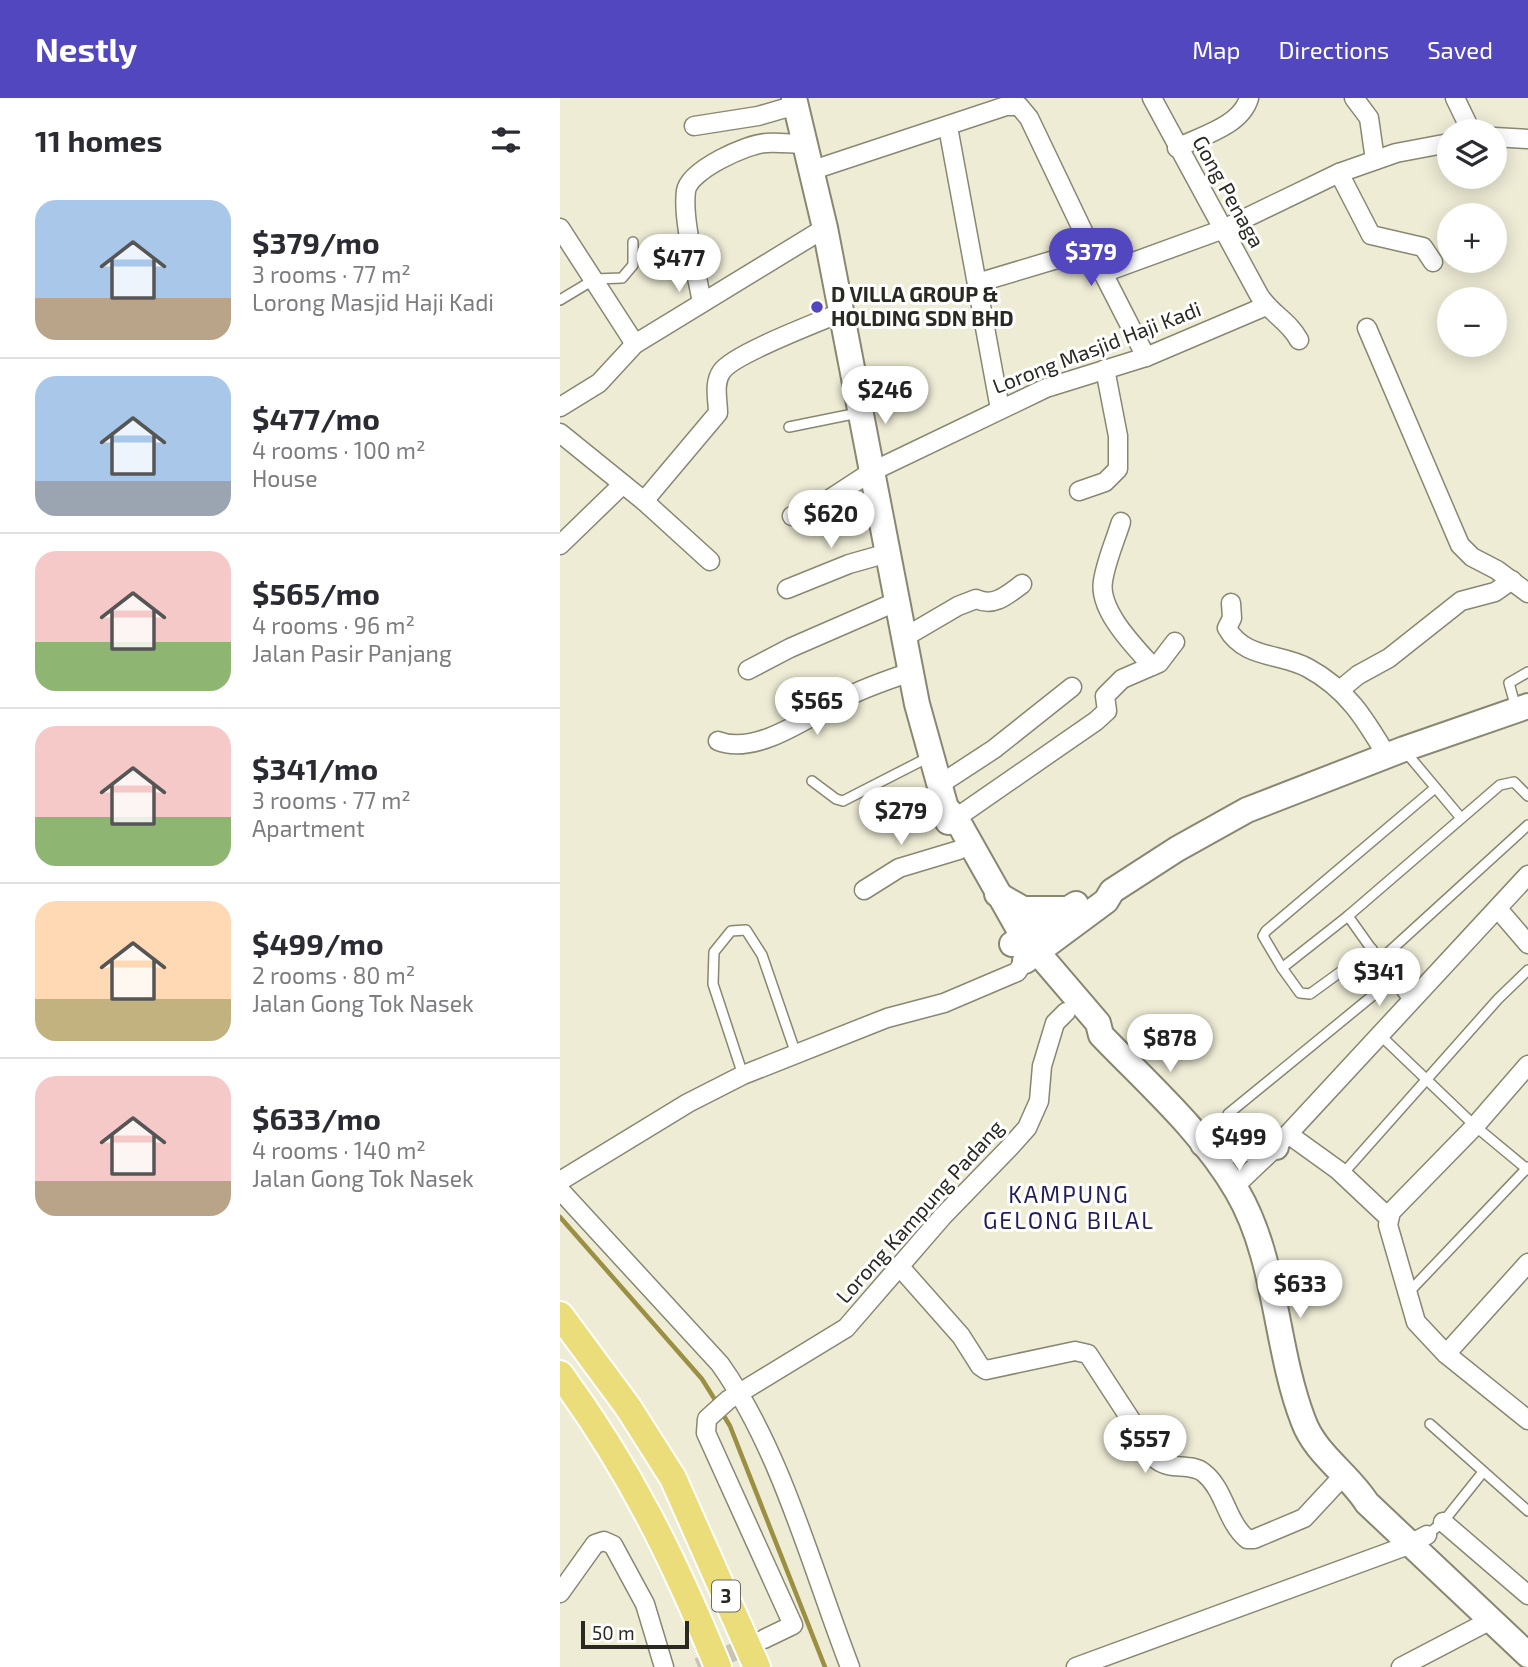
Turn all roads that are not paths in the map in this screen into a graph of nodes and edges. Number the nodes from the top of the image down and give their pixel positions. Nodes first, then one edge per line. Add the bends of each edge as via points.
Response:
1 (1152, 98) edge
2 (1250, 98) edge
3 (1354, 98) edge
4 (1455, 98) edge
5 (795, 102) edge
6 (1465, 119) edge
7 (694, 126) dead end
8 (948, 127) junction
9 (1507, 138) edge
10 (1528, 139) edge
11 (804, 144) junction
12 (1437, 146) edge
13 (1177, 148) junction
14 (1375, 160) junction
15 (810, 171) junction
16 (1339, 173) junction
17 (560, 228) edge
18 (825, 228) junction
19 (1221, 230) junction
20 (633, 242) dead end
21 (1091, 249) junction
22 (1433, 262) dead end
23 (1103, 273) junction
24 (595, 279) junction
25 (977, 283) junction
26 (560, 300) edge
27 (702, 303) junction
28 (1266, 306) junction
29 (840, 313) junction
30 (1367, 328) dead end
31 (1299, 340) dead end
32 (635, 344) junction
33 (1146, 357) junction
34 (1105, 369) junction
35 (560, 407) edge
36 (1000, 409) junction
37 (860, 413) junction
38 (789, 427) dead end
39 (560, 433) edge
40 (871, 471) junction
41 (623, 484) junction
42 (1079, 491) dead end
43 (644, 501) junction
44 (792, 516) dead end
45 (1121, 522) dead end
46 (560, 545) edge
47 (888, 554) junction
48 (710, 561) dead end
49 (1512, 580) junction
50 (1022, 584) dead end
51 (787, 589) dead end
52 (1528, 593) edge
53 (898, 601) junction
54 (1231, 603) dead end
55 (905, 637) junction
56 (1175, 642) dead end
57 (1152, 666) junction
58 (748, 670) dead end
59 (911, 672) junction
60 (1528, 672) edge
61 (1072, 687) dead end
62 (1341, 689) junction
63 (1522, 708) edge
64 (718, 741) dead end
65 (1395, 752) junction
66 (812, 781) dead end
67 (941, 787) junction
68 (1435, 788) junction
69 (1528, 796) edge
70 (1461, 818) junction
71 (1528, 825) edge
72 (959, 850) junction
73 (1528, 875) edge
74 (864, 890) dead end
75 (996, 893) junction
76 (1498, 909) junction
77 (1071, 916) junction
78 (1349, 916) junction
79 (1528, 944) edge
80 (1023, 949) junction
81 (1372, 949) junction
82 (1380, 960) junction
83 (1282, 968) junction
84 (1528, 970) edge
85 (1393, 979) junction
86 (1063, 983) junction
87 (1410, 1003) junction
88 (1066, 1012) junction
89 (1101, 1035) junction
90 (1380, 1035) junction
91 (796, 1054) junction
92 (1528, 1065) edge
93 (743, 1076) junction
94 (1426, 1079) junction
95 (1228, 1114) dead end
96 (1475, 1126) junction
97 (1282, 1140) junction
98 (1203, 1143) junction
99 (1527, 1168) edge
100 (1338, 1170) junction
101 (560, 1181) edge
102 (1234, 1187) junction
103 (560, 1190) edge
104 (1389, 1218) junction
105 (1528, 1263) edge
106 (900, 1267) junction
107 (1406, 1294) junction
108 (560, 1315) edge
109 (1446, 1353) junction
110 (560, 1374) edge
111 (735, 1396) junction
112 (1528, 1420) edge
113 (1430, 1424) dead end
114 (1483, 1472) junction
115 (1350, 1479) junction
116 (1528, 1511) edge
117 (1427, 1534) junction
118 (560, 1592) edge
119 (1528, 1595) edge
120 (1492, 1620) junction
121 (764, 1639) tunnel mouth
122 (1525, 1645) edge
123 (664, 1667) edge
124 (718, 1667) edge
125 (757, 1667) edge
126 (850, 1667) edge
127 (1076, 1667) edge
128 (1401, 1667) edge

1 - 13 street, Gong Penaga
2 - 13 street via 1232,121
3 - 14 street via 1369,118
4 - 6 street
5 - 7 street via 758,116
5 - 11 main road
8 - 15 street
8 - 21 street via 1006,106 1019,106
8 - 25 street
9 - 10 street
11 - 15 main road
11 - 27 street via 764,143 738,151 689,182 689,220
12 - 14 street
13 - 19 street, Gong Penaga
14 - 16 street
15 - 18 main road
16 - 19 street
16 - 22 street via 1371,235 1423,247
17 - 24 street
18 - 27 street
18 - 29 main road
19 - 23 street
19 - 28 street, Gong Penaga
20 - 24 lane via 631,271 622,278
21 - 23 street
21 - 25 street
23 - 33 street
24 - 26 lane
24 - 32 street
25 - 36 street
27 - 32 street
28 - 31 street via 1286,321
28 - 33 street, Lorong Masjid Haji Kadi
29 - 37 main road
29 - 43 street via 723,369 716,383 718,413
30 - 49 street via 1460,545
32 - 35 street via 599,383
33 - 34 street, Lorong Masjid Haji Kadi
34 - 36 street, Lorong Masjid Haji Kadi
34 - 42 street via 1118,436 1118,469 1105,482
36 - 40 street, Lorong Masjid Haji Kadi
37 - 38 lane
37 - 40 main road
39 - 41 street
40 - 44 street, Lorong Masjid Haji Kadi via 828,500
40 - 47 main road
41 - 43 street
41 - 46 street
43 - 48 street
45 - 57 street via 1103,589 1117,625
47 - 51 street
47 - 53 main road
49 - 52 street
49 - 62 street via 1494,592 1457,603
50 - 55 street via 992,603 976,599 958,606
53 - 55 main road
53 - 58 street
54 - 62 street via 1233,615 1227,628 1240,644 1300,664
55 - 59 main road
56 - 57 street via 1164,659
57 - 67 street via 1114,685 1105,696 1107,711 1096,721
59 - 64 street via 858,691 780,733 746,743
59 - 67 main road
60 - 63 lane via 1509,683
61 - 67 street
62 - 65 street
63 - 65 main road
65 - 68 lane
65 - 77 main road via 1247,810 1177,849 1112,891 1106,901
66 - 67 lane via 843,801
67 - 72 main road via 947,822
67 - 75 main road
68 - 70 lane
68 - 83 lane via 1266,930 1265,943
69 - 70 lane via 1514,782 1505,782
70 - 78 lane
71 - 82 lane
72 - 74 street via 899,868
72 - 80 main road via 986,905
73 - 76 street
75 - 77 main road via 1023,909
75 - 80 main road
76 - 79 street
76 - 87 street
77 - 80 main road
77 - 86 main road via 1060,957
78 - 81 lane
78 - 83 lane
80 - 86 main road
80 - 88 main road
80 - 91 street via 1017,972 944,1003 887,1018
81 - 82 lane
81 - 83 lane via 1310,994 1300,993
82 - 85 lane
84 - 94 lane
85 - 87 lane
85 - 95 lane
86 - 89 main road via 1098,1023
87 - 90 street
88 - 89 main road via 1087,1031
88 - 106 street, Lorong Kampung Padang via 1055,1023 1042,1066 1039,1101 1027,1128
89 - 98 main road
90 - 94 lane
90 - 97 street
91 - 93 street
91 - 93 lane via 762,955 746,930 731,931 714,953 713,984
92 - 96 street
93 - 101 street via 688,1103
94 - 96 lane
94 - 100 lane via 1348,1168
96 - 99 lane
96 - 104 street
97 - 98 main road via 1233,1150
97 - 100 street
97 - 102 street
98 - 102 main road
99 - 107 lane
100 - 104 street
102 - 115 main road via 1264,1263 1303,1420 1317,1446
103 - 111 street via 720,1364
104 - 107 street
105 - 109 street
106 - 111 street, Lorong Kampung Padang via 846,1328
106 - 115 street via 986,1370 1075,1350 1088,1354 1157,1460 1206,1474 1233,1525 1247,1539 1304,1518
107 - 109 street via 1416,1322
108 - 125 main road, 3 via 673,1478
109 - 112 street
110 - 124 main road, 3 via 600,1429 662,1539
111 - 121 street, Lorong Kampung Padang via 704,1425 793,1625
111 - 126 street via 777,1473
113 - 114 lane
114 - 116 lane
114 - 117 lane
115 - 117 main road via 1377,1492
117 - 119 street
117 - 120 main road
117 - 122 main road
117 - 127 street
118 - 123 street via 595,1544 613,1545 645,1604
120 - 122 main road
120 - 128 street

